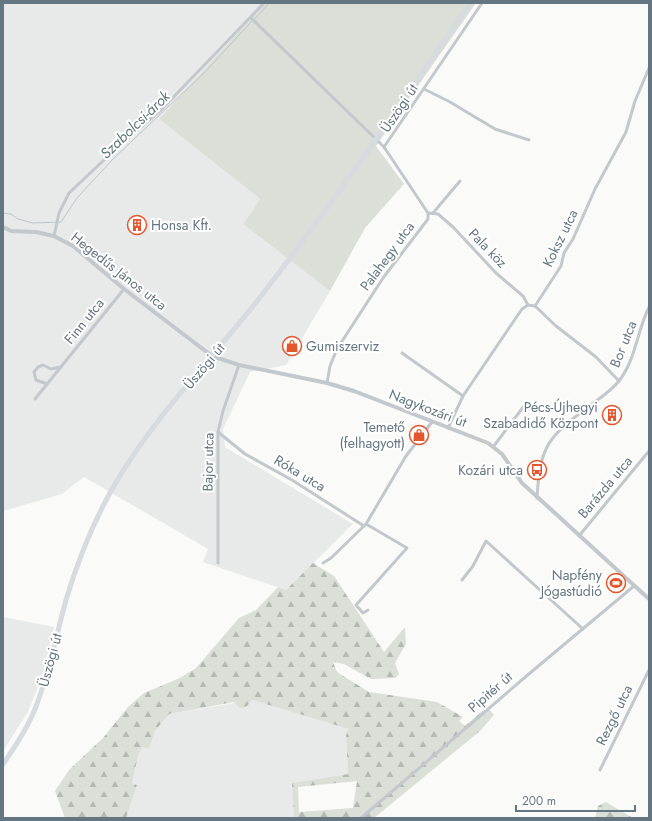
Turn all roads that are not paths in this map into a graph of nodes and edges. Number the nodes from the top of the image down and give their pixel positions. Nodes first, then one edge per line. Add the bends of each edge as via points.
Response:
1 (264, 3) edge
2 (470, 3) edge
3 (482, 3) edge
4 (253, 19) junction
5 (649, 68) edge
6 (424, 89) junction
7 (377, 140) junction
8 (529, 140) dead end
9 (384, 147) junction
10 (460, 181) dead end
11 (428, 213) junction
12 (433, 213) junction
13 (3, 227) edge
14 (54, 236) junction
15 (124, 289) junction
16 (528, 305) junction
17 (535, 306) junction
18 (649, 309) edge
19 (402, 353) dead end
20 (212, 356) junction
21 (239, 365) junction
22 (61, 367) junction
23 (619, 381) junction
24 (327, 383) junction
25 (48, 384) junction
26 (463, 396) junction
27 (36, 399) dead end
28 (524, 406) dead end
29 (432, 422) junction
30 (448, 428) junction
31 (218, 432) junction
32 (493, 447) junction
33 (649, 451) edge
34 (538, 498) junction
35 (365, 525) junction
36 (579, 536) junction
37 (218, 563) dead end
38 (323, 563) dead end
39 (462, 580) dead end
40 (634, 586) junction
41 (649, 599) edge
42 (368, 610) dead end
43 (583, 629) junction
44 (649, 670) edge
45 (3, 764) edge
46 (600, 770) dead end
47 (361, 818) edge

1 - 4 street
2 - 7 main road, Üszögi út
3 - 6 street
4 - 7 street, Palahegy utca
4 - 14 street via 161,110 69,193 56,224
5 - 17 street, Koksz utca via 635,101 626,132 595,189 564,253 561,266
6 - 8 street via 495,129
6 - 9 street
7 - 9 street, Palahegy utca
7 - 20 main road, Üszögi út via 268,288
9 - 11 street, Palahegy utca
10 - 12 street
11 - 12 street
11 - 24 street, Palahegy utca via 428,219 383,278 337,349
12 - 16 street, Pala köz via 438,214 453,227 496,273 523,296
13 - 14 street, Hegedűs János utca via 11,231
14 - 15 street, Hegedűs János utca via 73,246
15 - 20 street, Hegedűs János utca
15 - 22 street, Finn utca
16 - 17 street
16 - 26 street via 522,309
17 - 23 street via 596,357
18 - 23 street, Bor utca via 634,353
19 - 26 street
20 - 21 street, Nagykozári út
20 - 45 main road, Üszögi út via 150,432 107,498 77,566 36,708
21 - 24 street, Nagykozári út
21 - 31 street, Bajor utca via 222,411
22 - 25 street, Finn utca
22 - 25 street via 51,369 43,365 34,372 36,380
23 - 34 street, Bor utca via 571,420 548,444 542,457
24 - 29 street, Nagykozári út
25 - 27 street, Finn utca
26 - 30 street
28 - 32 street
29 - 30 street, Nagykozári út
29 - 35 street via 406,456
30 - 32 street, Nagykozári út
31 - 35 street, Róka utca via 245,454
31 - 37 street, Bajor utca
32 - 34 street, Nagykozári út via 502,454 522,483
33 - 36 street, Barázda utca
34 - 36 street, Nagykozári út
35 - 38 street
35 - 42 street, Róka utca via 407,548 356,605 363,613
36 - 40 street, Nagykozári út
39 - 43 street via 473,566 486,541
40 - 41 street, Nagykozári út
40 - 43 street, Pipitér út
43 - 47 street, Pipitér út
44 - 46 street, Rezgő utca

